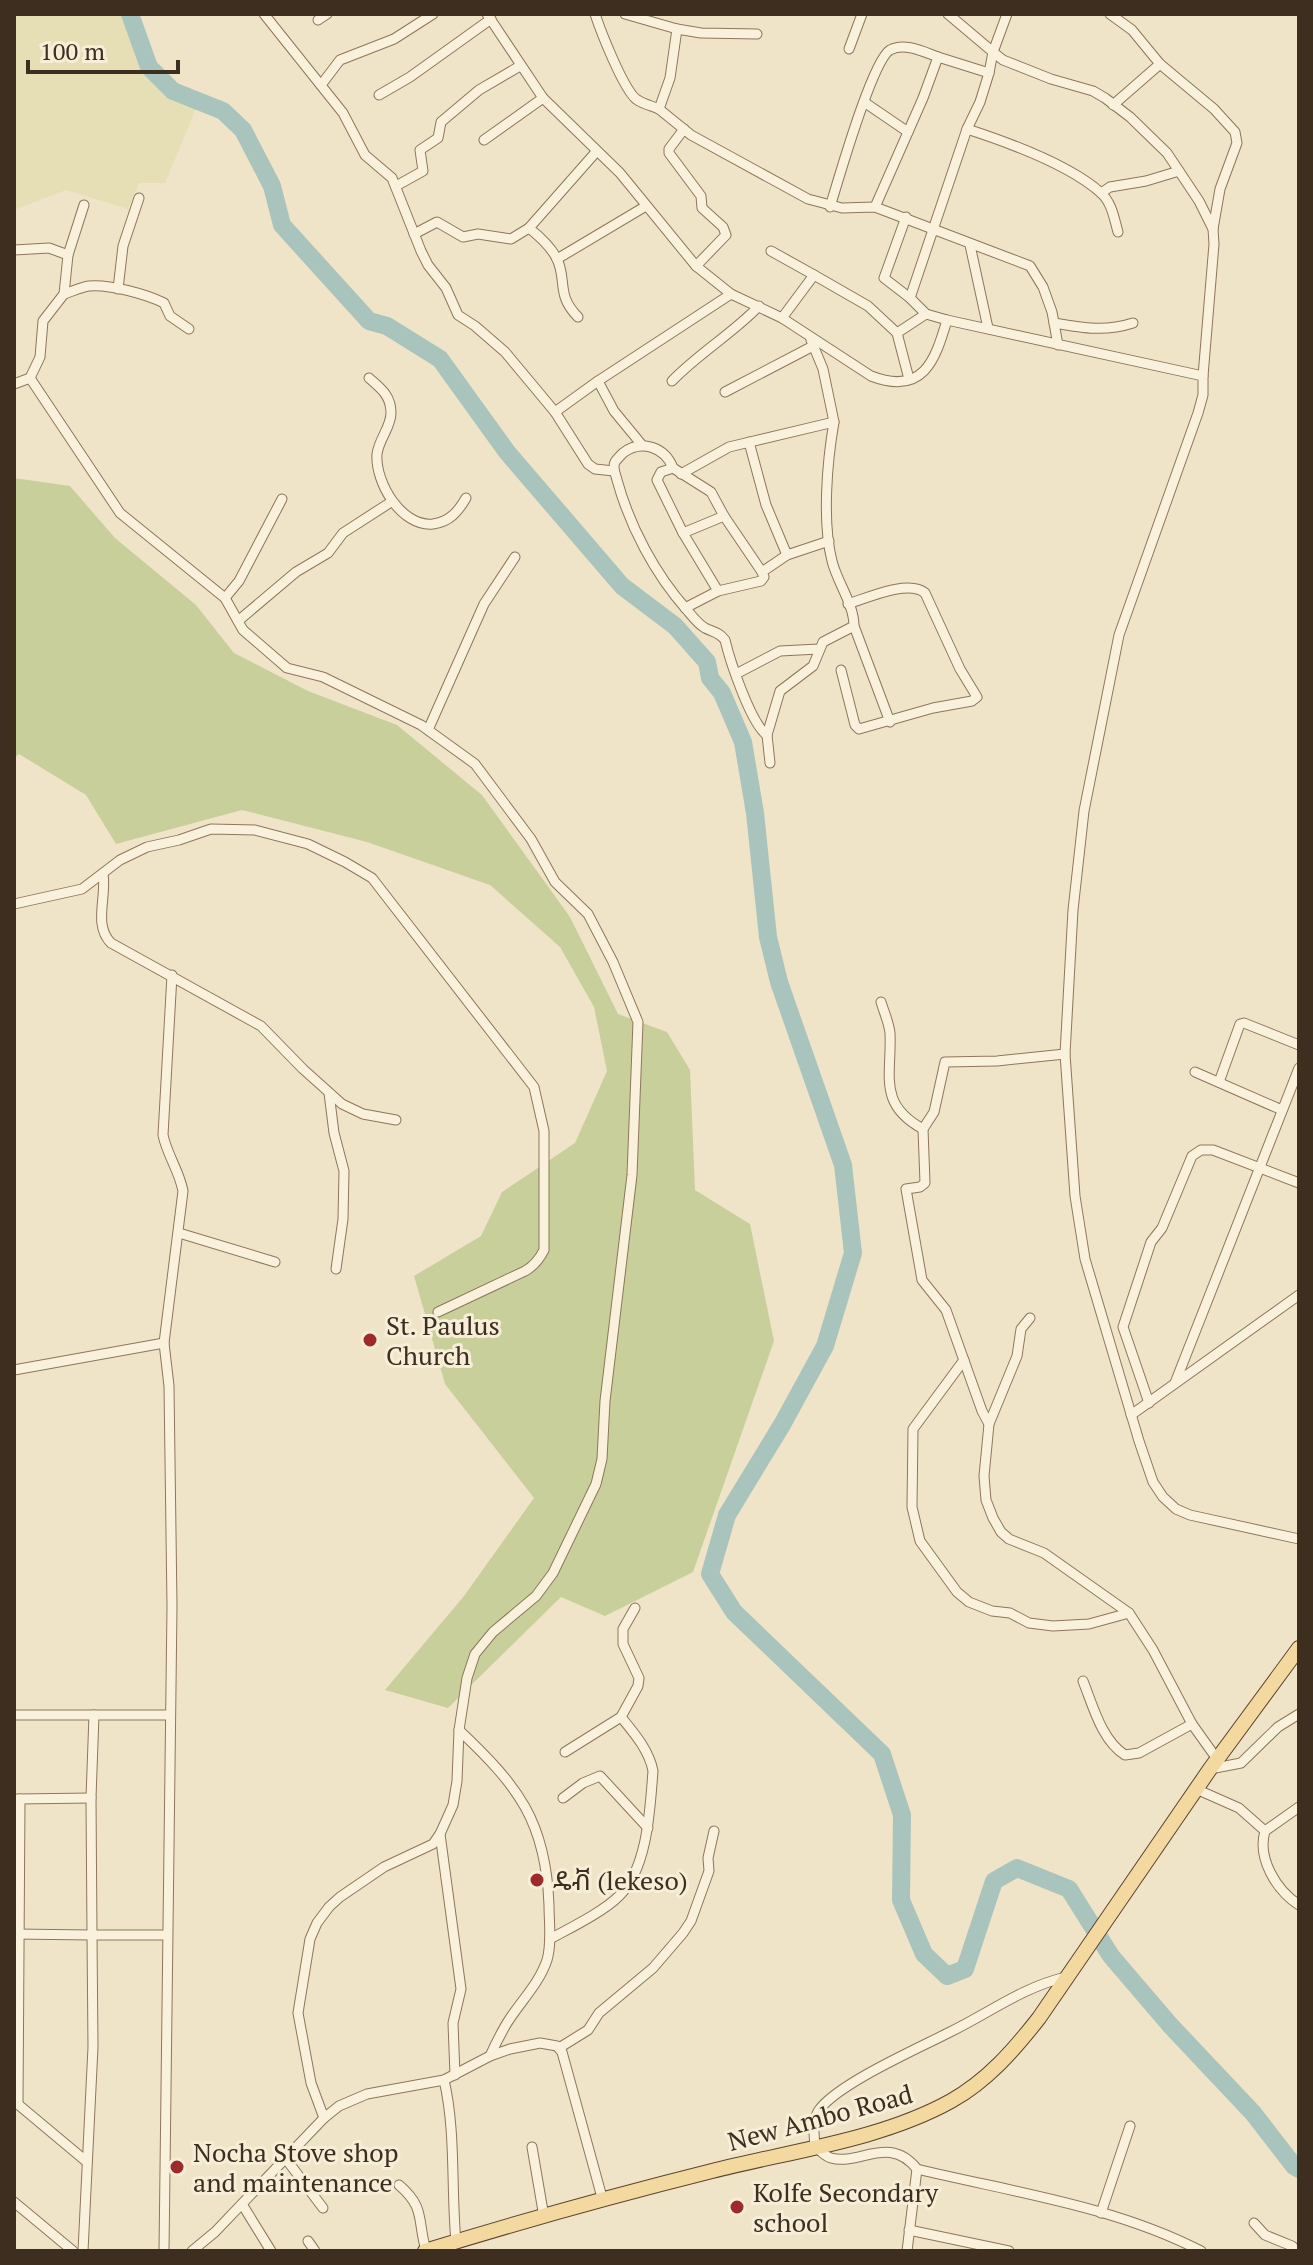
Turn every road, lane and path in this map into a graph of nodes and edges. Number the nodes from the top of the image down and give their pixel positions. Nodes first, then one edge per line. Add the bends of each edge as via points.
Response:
1 (264, 14) edge
2 (433, 14) edge
3 (595, 14) edge
4 (625, 14) edge
5 (862, 14) edge
6 (948, 14) edge
7 (1007, 14) edge
8 (1110, 14) edge
9 (489, 16) edge
10 (677, 29) junction
11 (757, 34) dead end
12 (849, 49) dead end
13 (993, 52) junction
14 (938, 57) junction
15 (1160, 64) junction
16 (520, 66) junction
17 (989, 73) junction
18 (321, 85) junction
19 (379, 95) dead end
20 (543, 98) junction
21 (864, 102) junction
22 (1113, 105) junction
23 (659, 109) junction
24 (684, 129) junction
25 (967, 129) junction
26 (908, 132) junction
27 (484, 140) dead end
28 (596, 152) junction
29 (1179, 171) junction
30 (396, 186) junction
31 (1101, 193) junction
32 (139, 198) dead end
33 (84, 205) dead end
34 (646, 206) junction
35 (830, 207) junction
36 (875, 207) junction
37 (906, 217) junction
38 (934, 227) junction
39 (529, 228) junction
40 (1213, 229) junction
41 (1118, 232) dead end
42 (414, 234) junction
43 (970, 245) junction
44 (14, 250) edge
45 (771, 251) dead end
46 (68, 255) junction
47 (557, 259) junction
48 (696, 266) junction
49 (814, 275) junction
50 (118, 289) junction
51 (64, 294) junction
52 (731, 294) junction
53 (910, 298) junction
54 (759, 306) junction
55 (926, 314) junction
56 (578, 317) dead end
57 (782, 318) junction
58 (947, 320) junction
59 (1054, 323) junction
60 (1133, 323) dead end
61 (988, 328) junction
62 (189, 329) dead end
63 (897, 333) junction
64 (812, 341) junction
65 (1058, 345) junction
66 (1203, 376) junction
67 (30, 378) junction
68 (369, 378) dead end
69 (909, 379) junction
70 (598, 381) junction
71 (672, 381) dead end
72 (14, 384) edge
73 (725, 392) dead end
74 (555, 412) junction
75 (834, 422) junction
76 (749, 442) junction
77 (642, 445) junction
78 (614, 471) junction
79 (677, 471) junction
80 (466, 498) dead end
81 (282, 499) dead end
82 (391, 502) junction
83 (724, 516) junction
84 (683, 533) junction
85 (829, 541) junction
86 (787, 555) junction
87 (515, 557) dead end
88 (762, 572) junction
89 (718, 591) junction
90 (225, 598) junction
91 (848, 604) junction
92 (685, 608) junction
93 (238, 621) junction
94 (854, 626) junction
95 (819, 649) junction
96 (841, 670) dead end
97 (736, 674) junction
98 (890, 722) junction
99 (428, 730) junction
100 (767, 735) junction
101 (770, 763) dead end
102 (103, 874) junction
103 (14, 904) edge
104 (172, 975) junction
105 (881, 1002) dead end
106 (1299, 1045) edge
107 (1065, 1054) junction
108 (1299, 1068) edge
109 (1195, 1072) dead end
110 (1219, 1082) junction
111 (329, 1093) junction
112 (1282, 1110) junction
113 (396, 1120) dead end
114 (923, 1129) junction
115 (1259, 1169) junction
116 (1299, 1183) edge
117 (179, 1233) junction
118 (275, 1262) dead end
119 (336, 1269) dead end
120 (1299, 1295) edge
121 (438, 1312) dead end
122 (1030, 1318) dead end
123 (164, 1343) junction
124 (964, 1360) junction
125 (14, 1370) edge
126 (1175, 1383) junction
127 (1149, 1403) junction
128 (1131, 1415) junction
129 (989, 1424) junction
130 (1299, 1539) edge
131 (635, 1608) dead end
132 (1129, 1613) junction
133 (1299, 1648) edge
134 (1083, 1681) dead end
135 (1299, 1714) edge
136 (14, 1715) edge
137 (94, 1715) junction
138 (169, 1715) junction
139 (621, 1717) junction
140 (1192, 1724) junction
141 (459, 1730) junction
142 (565, 1752) dead end
143 (1213, 1764) junction
144 (1196, 1789) junction
145 (91, 1798) junction
146 (563, 1798) dead end
147 (17, 1799) edge
148 (1299, 1807) edge
149 (648, 1828) junction
150 (714, 1831) dead end
151 (1265, 1831) junction
152 (440, 1834) junction
153 (1299, 1905) edge
154 (17, 1934) edge
155 (92, 1935) junction
156 (166, 1935) junction
157 (550, 1939) junction
158 (1069, 1976) junction
159 (559, 2048) junction
160 (490, 2056) junction
161 (455, 2075) junction
162 (444, 2080) junction
163 (16, 2102) edge
164 (324, 2118) junction
165 (1130, 2126) dead end
166 (815, 2146) junction
167 (532, 2147) dead end
168 (286, 2159) junction
169 (87, 2162) junction
170 (917, 2169) junction
171 (399, 2185) dead end
172 (603, 2201) junction
173 (14, 2202) edge
174 (242, 2204) junction
175 (323, 2208) dead end
176 (1101, 2213) junction
177 (544, 2217) junction
178 (1254, 2223) dead end
179 (909, 2230) junction
180 (308, 2241) dead end
181 (456, 2242) junction
182 (1182, 2246) edge
183 (73, 2251) edge
184 (83, 2251) edge
185 (164, 2251) edge
186 (192, 2251) edge
187 (271, 2251) edge
188 (315, 2251) edge
189 (425, 2251) edge
190 (907, 2251) edge
191 (1009, 2251) edge
192 (1201, 2251) edge
193 (1297, 2251) edge

1 - 18 street
2 - 18 street via 394,39 340,60
3 - 23 street via 631,93
4 - 10 street
5 - 12 street
6 - 13 street
7 - 13 street
8 - 15 street via 1132,30
9 - 16 street
9 - 19 street
10 - 11 street
10 - 23 street
13 - 17 street
13 - 22 street via 1051,79 1093,91
14 - 17 street
14 - 21 street via 907,47 890,50
14 - 26 street
15 - 22 street
15 - 40 street via 1235,132 1237,143 1220,189
16 - 20 street
16 - 30 street via 479,90 441,122 438,138 420,150 423,171
17 - 25 street
18 - 30 street via 365,155
20 - 27 street
20 - 28 street
21 - 26 street
21 - 35 street
22 - 29 street via 1167,153
23 - 24 street
24 - 35 street via 782,186
24 - 48 street via 669,153 701,196 702,208 726,235
25 - 31 street via 1033,155
25 - 38 street
26 - 36 street
28 - 34 street
28 - 39 street
29 - 31 street
29 - 40 street
30 - 42 street
31 - 41 street via 1111,205
32 - 50 street via 123,246
33 - 46 street
34 - 47 street
34 - 48 street
35 - 36 street
36 - 37 street
37 - 38 street
37 - 53 street via 884,278
38 - 43 street
38 - 53 street
39 - 42 street via 511,239 463,237 437,222
39 - 47 street
40 - 66 street
42 - 74 street via 458,315 505,352
43 - 59 street via 1030,266
43 - 61 street
44 - 46 street via 49,248
45 - 49 street
46 - 51 street
47 - 56 street via 564,298
48 - 52 street
49 - 57 street
49 - 63 street via 868,306
50 - 51 street via 88,286
50 - 62 street via 164,303 170,316
51 - 67 street via 43,321 40,357
52 - 54 street
52 - 70 street
53 - 55 street
54 - 57 street
54 - 71 street
55 - 58 street
55 - 63 street
57 - 64 street
58 - 61 street
58 - 69 street via 935,359 926,371
59 - 60 street via 1111,330
59 - 65 street
61 - 65 street
63 - 69 street
64 - 69 street via 871,376
64 - 73 street
64 - 75 street
65 - 66 street
66 - 107 street via 1198,413 1116,650 1084,811
67 - 72 street
67 - 90 street via 120,513
68 - 82 street via 390,404 390,422 377,461
70 - 74 street
70 - 77 street
74 - 78 street via 588,464
75 - 76 street
75 - 85 street via 827,486
76 - 79 street
76 - 86 street
77 - 78 street via 624,452
77 - 79 street via 665,454
78 - 92 street via 628,517
79 - 83 street via 711,492
79 - 84 street via 661,472 657,480
80 - 82 street via 451,517 428,524
81 - 90 street
82 - 93 street via 343,533 328,553 296,572
83 - 84 street
83 - 88 street
84 - 89 street
85 - 86 street
85 - 91 street
86 - 88 street
87 - 99 street via 484,604
88 - 89 street via 761,581
89 - 92 street
90 - 93 street
91 - 94 street
91 - 98 street via 908,586 919,588 976,693 972,701
92 - 97 street via 721,635
93 - 99 street via 287,668 323,677
94 - 95 street
94 - 98 street
95 - 97 street via 780,651
95 - 100 street via 813,666 780,691
96 - 98 street via 857,727
97 - 100 street
99 - 141 street via 475,764 531,839 555,882 588,914 638,1022 632,1175 600,1471 553,1573 475,1654
100 - 101 street
102 - 103 street via 82,889
102 - 104 street via 104,936
102 - 121 street via 147,847 211,829 255,830 308,844 372,878 507,1051 534,1087 544,1131 544,1250 534,1266
104 - 111 street via 261,1026
104 - 117 street via 163,1135 183,1191
105 - 114 street via 890,1032 888,1086 910,1121
106 - 110 street via 1240,1024
107 - 114 street via 945,1062 934,1112
107 - 128 street via 1085,1259
108 - 112 street
109 - 110 street
110 - 112 street
111 - 113 street via 363,1114
111 - 119 street via 344,1171
112 - 115 street
114 - 124 street via 925,1183 907,1187 922,1280 946,1310
115 - 116 street
115 - 126 street
115 - 127 street via 1213,1150 1201,1150 1189,1161 1162,1228 1151,1242 1123,1327
117 - 118 street
117 - 123 street
120 - 126 street
122 - 129 street via 1021,1329 1017,1356
123 - 125 street
123 - 138 street via 171,1497
124 - 129 street
124 - 132 street via 913,1429 912,1507 920,1541 957,1592 992,1611 1053,1626 1089,1624
126 - 127 street
127 - 128 street
128 - 130 street via 1153,1482 1176,1509
129 - 132 street via 986,1500 1001,1532 1044,1553
131 - 139 street via 623,1629 623,1644 638,1686
132 - 140 street
133 - 143 main road, New Ambo Road
134 - 140 street via 1106,1734 1125,1755 1139,1753
135 - 143 street via 1241,1763
136 - 137 street
137 - 138 street
137 - 145 street
138 - 156 street
139 - 142 street
139 - 149 street via 651,1762
140 - 143 street
141 - 152 street via 453,1805
141 - 157 street via 507,1777 537,1830 548,1885
143 - 144 main road, New Ambo Road
144 - 151 street via 1239,1808
144 - 158 main road, New Ambo Road
145 - 147 street
145 - 155 street
146 - 149 street via 600,1776
147 - 154 street
148 - 151 street
149 - 157 street via 634,1875 618,1898
150 - 159 street via 709,1871 683,1933 653,1968 599,2013 588,2030
151 - 153 street via 1262,1855 1288,1898
152 - 161 street via 461,1989 453,2023
152 - 164 street via 433,1844 384,1867 340,1897 310,1939 298,2013 311,2083
154 - 155 street
154 - 163 street
155 - 156 street
155 - 169 street
156 - 185 street
157 - 160 street via 536,1983
158 - 166 main road, New Ambo Road via 1019,2044 977,2084 912,2119
158 - 166 street via 1039,1983 832,2098 815,2120
159 - 160 street via 540,2043
159 - 172 street
160 - 161 street
161 - 162 street
162 - 164 street via 367,2094
162 - 181 street
163 - 169 street
164 - 168 street
165 - 176 street
166 - 170 street via 834,2159 901,2155
166 - 172 main road, New Ambo Road
167 - 177 street
168 - 174 street
168 - 175 street
169 - 184 street
170 - 176 street
170 - 179 street
171 - 189 street via 419,2208
172 - 177 main road, New Ambo Road
173 - 183 street
174 - 186 street
174 - 187 street
176 - 182 street via 1149,2227
177 - 181 main road, New Ambo Road
178 - 193 street via 1265,2235
179 - 190 street
179 - 191 street
180 - 188 street
181 - 189 main road, New Ambo Road
182 - 192 street

